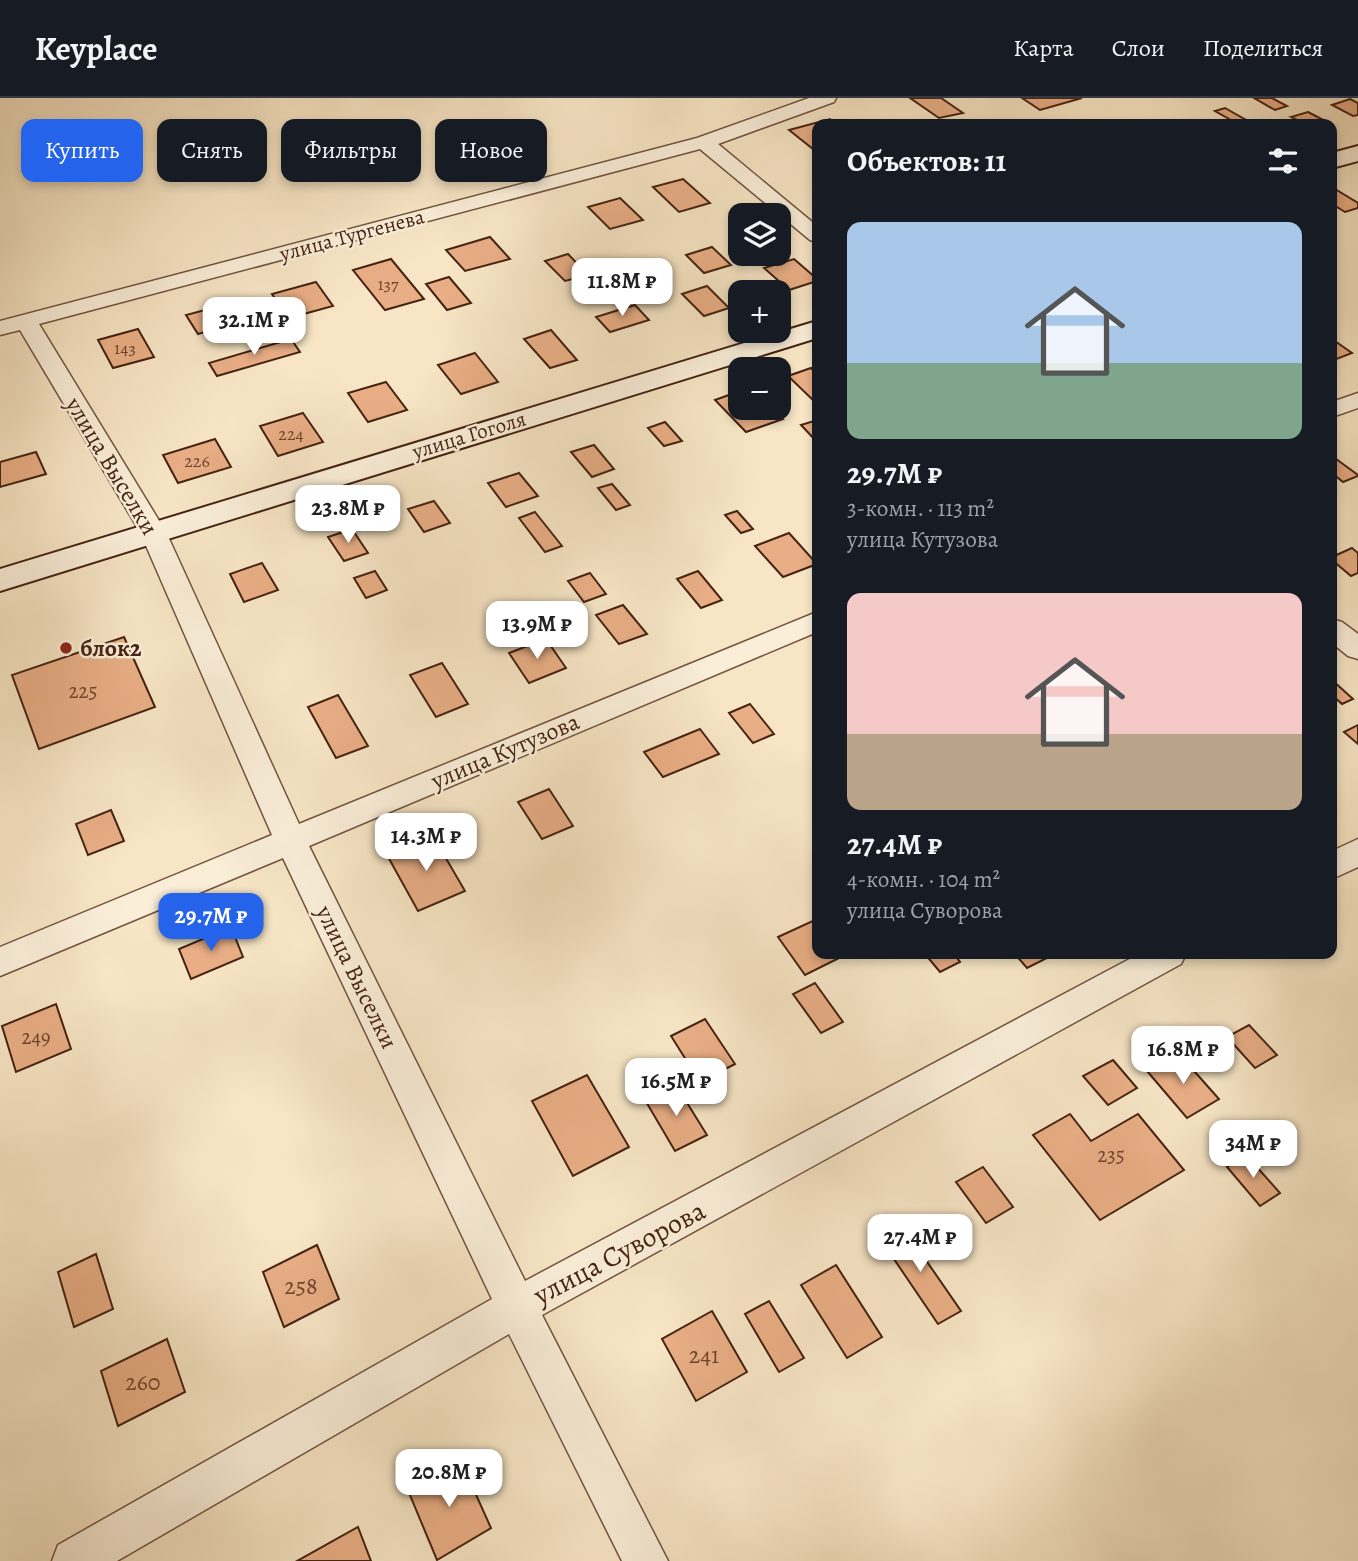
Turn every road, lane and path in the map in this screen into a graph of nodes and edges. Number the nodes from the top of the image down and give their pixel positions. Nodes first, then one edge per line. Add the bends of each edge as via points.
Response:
1 (827, 98) edge
2 (704, 142) junction
3 (1358, 153) edge
4 (1337, 159) edge
5 (812, 232) edge
6 (13, 325) edge
7 (812, 330) edge
8 (1358, 400) edge
9 (1337, 408) edge
10 (153, 532) junction
11 (0, 580) edge
12 (812, 623) edge
13 (1337, 633) edge
14 (1358, 649) edge
15 (290, 840) junction
16 (1358, 852) edge
17 (1337, 863) edge
18 (1160, 959) edge
19 (0, 962) edge
20 (517, 1307) junction
21 (74, 1561) edge
22 (646, 1561) edge

1 - 2 street, улица Тургенева
2 - 5 street
2 - 6 street, улица Тургенева
3 - 4 main road
6 - 10 street, улица Выселки
7 - 10 main road, улица Гоголя
8 - 9 street
10 - 11 main road, улица Гоголя
10 - 15 street, улица Выселки
12 - 15 street, улица Кутузова
13 - 14 street
15 - 19 street, улица Кутузова
15 - 20 street, улица Выселки
16 - 17 street
18 - 20 street, улица Суворова
20 - 21 street, улица Суворова
20 - 22 street, улица Выселки

